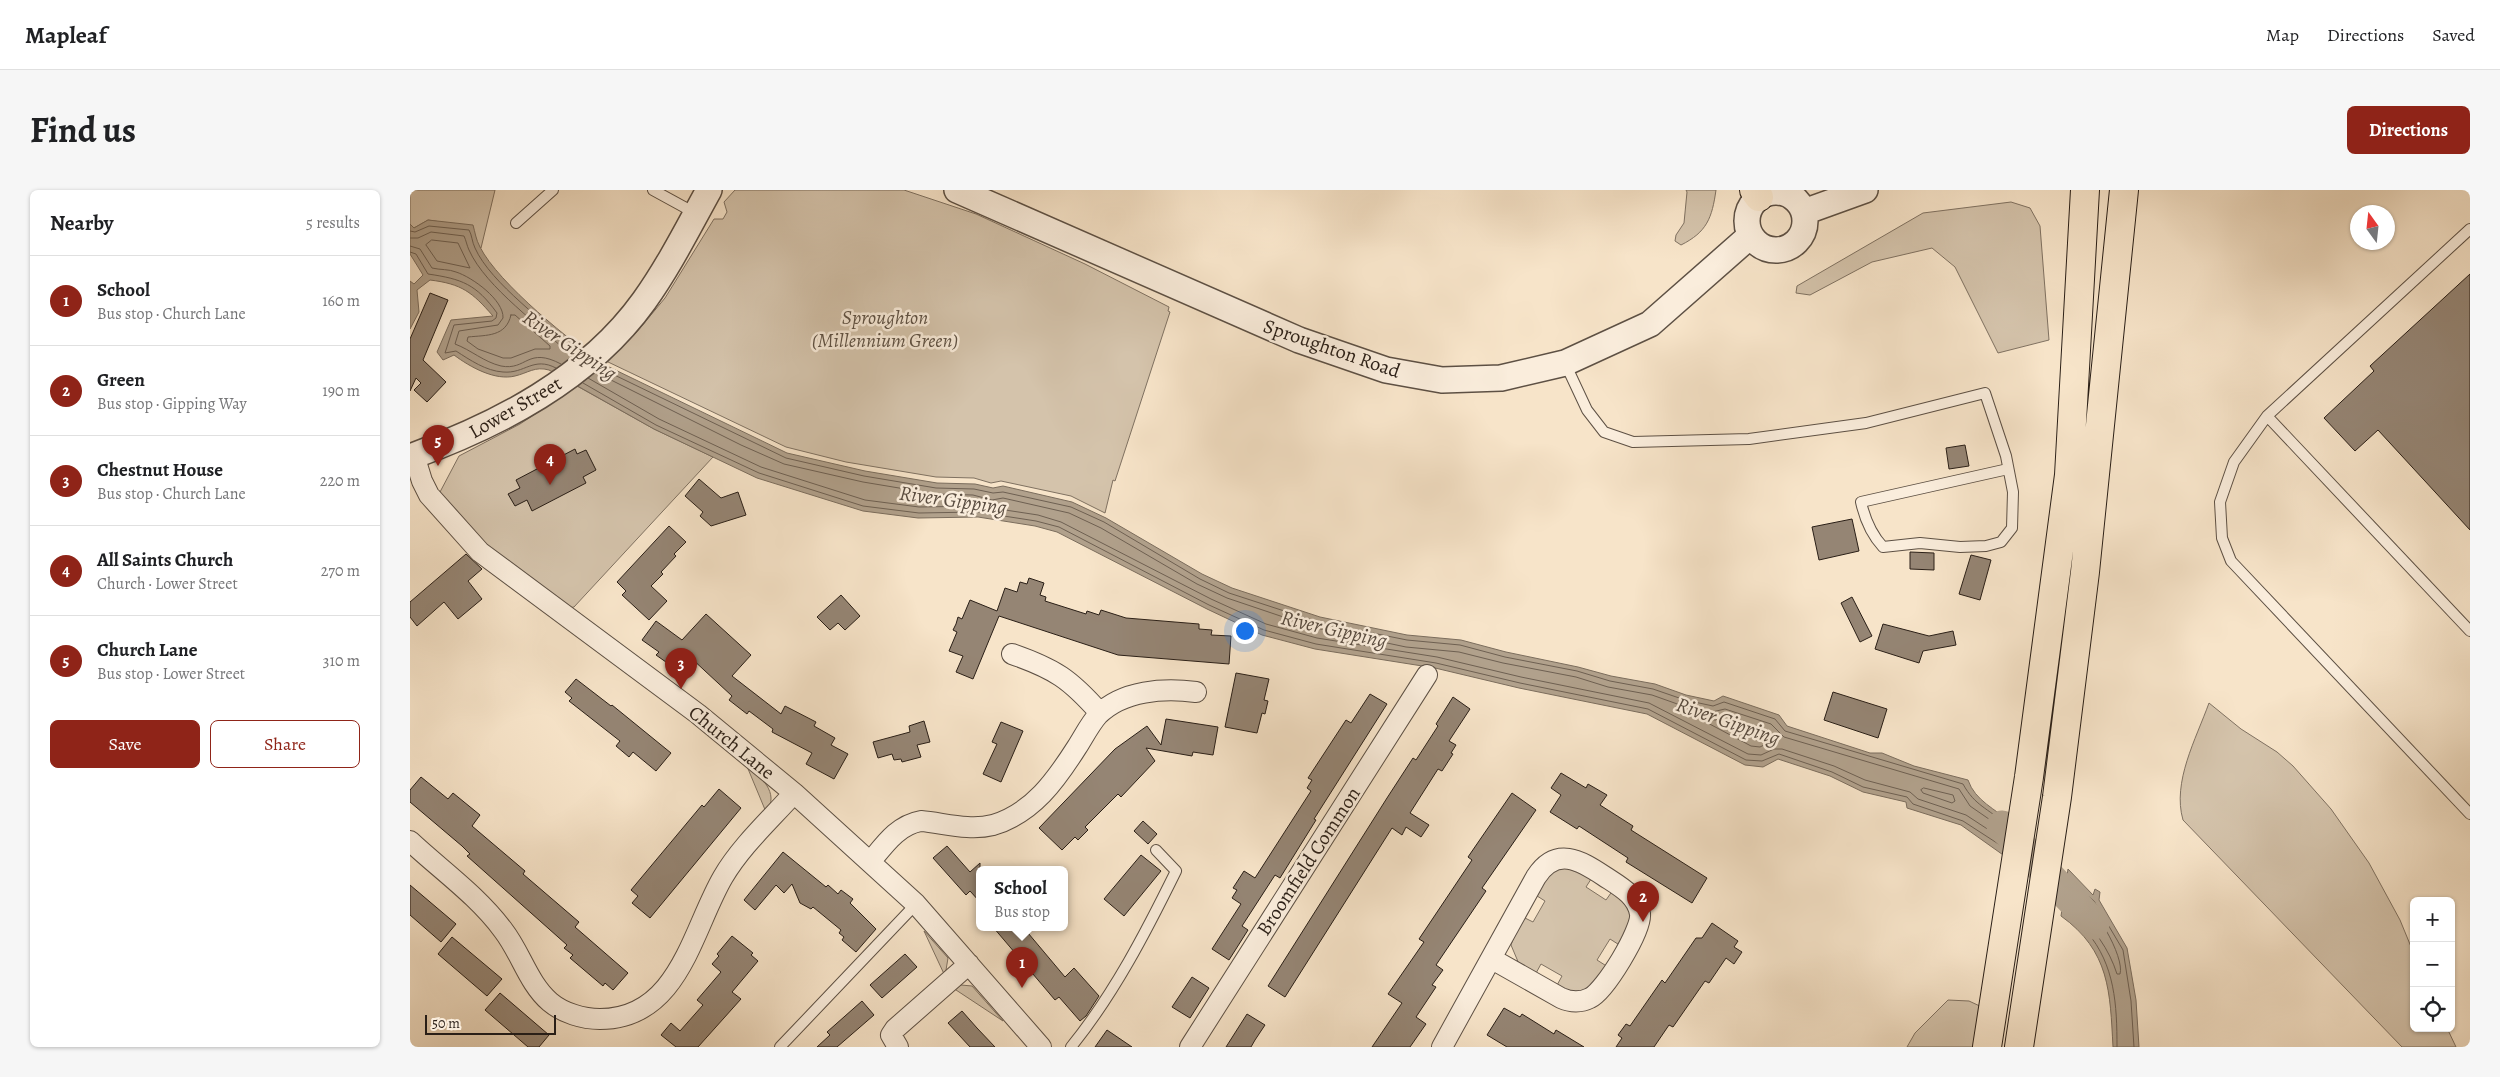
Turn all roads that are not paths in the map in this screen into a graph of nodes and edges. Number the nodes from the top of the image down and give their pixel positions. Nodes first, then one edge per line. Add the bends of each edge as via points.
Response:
1 (553, 190) edge
2 (653, 190) edge
3 (709, 190) edge
4 (957, 190) edge
5 (1866, 190) edge
6 (1757, 193) edge
7 (2079, 200) edge
8 (2124, 200) edge
9 (1804, 212) junction
10 (696, 213) junction
11 (516, 224) dead end
12 (2470, 229) edge
13 (1750, 236) junction
14 (1565, 363) junction
15 (2268, 416) junction
16 (412, 456) edge
17 (2008, 469) junction
18 (2470, 631) edge
19 (1012, 654) dead end
20 (1427, 675) dead end
21 (1196, 692) dead end
22 (1100, 713) junction
23 (794, 793) junction
24 (2470, 814) edge
25 (410, 841) edge
26 (1156, 850) dead end
27 (871, 861) junction
28 (916, 904) junction
29 (1492, 959) junction
30 (969, 964) junction
31 (780, 1047) edge
32 (898, 1047) edge
33 (1042, 1047) edge
34 (1071, 1047) edge
35 (1190, 1047) edge
36 (1442, 1047) edge
37 (1987, 1047) edge
38 (2019, 1047) edge

1 - 11 lane
2 - 10 lane
3 - 10 street, Lower Street
4 - 14 street, Sproughton Road via 1298,340 1386,370 1442,380 1501,378
5 - 9 street
6 - 9 street via 1783,193 1797,201
6 - 13 street via 1748,210
7 - 37 highway via 2069,475
8 - 38 highway via 2085,572 2057,797
9 - 13 street via 1806,224 1803,234 1791,247 1772,251 1755,243
10 - 16 street, Lower Street via 670,262 642,303 601,350 576,372 477,430
12 - 15 lane
13 - 14 street, Sproughton Road via 1650,324
14 - 17 lane via 1587,410 1604,432 1633,442 1749,439 1856,425 1985,393
15 - 18 lane
15 - 24 lane via 2234,462 2220,502 2222,538 2231,562
16 - 23 street, Church Lane via 429,496 480,552 698,714
17 - 17 lane via 2013,492 2012,528 2001,542 1986,546 1920,543 1883,547 1864,516 1861,502
19 - 22 street via 1045,665 1070,681
20 - 35 street, Broomfield Common
21 - 22 street via 1165,690 1143,693
22 - 27 street via 1056,780 1019,814 977,827 921,821 911,823 895,833
23 - 25 street via 724,876 690,951 667,985 640,1009 606,1019 580,1017 552,1004 533,983 512,943 494,918
23 - 27 street, Church Lane
26 - 34 lane via 1176,871 1136,949 1092,1021
27 - 28 street, Church Lane
28 - 30 street, Church Lane
28 - 31 lane
29 - 29 street via 1540,870 1554,861 1568,858 1582,862 1626,890 1638,908 1640,921 1634,937 1600,989 1584,1000 1560,998
29 - 36 street
30 - 32 street via 895,1029 891,1035
30 - 33 street, Church Lane

